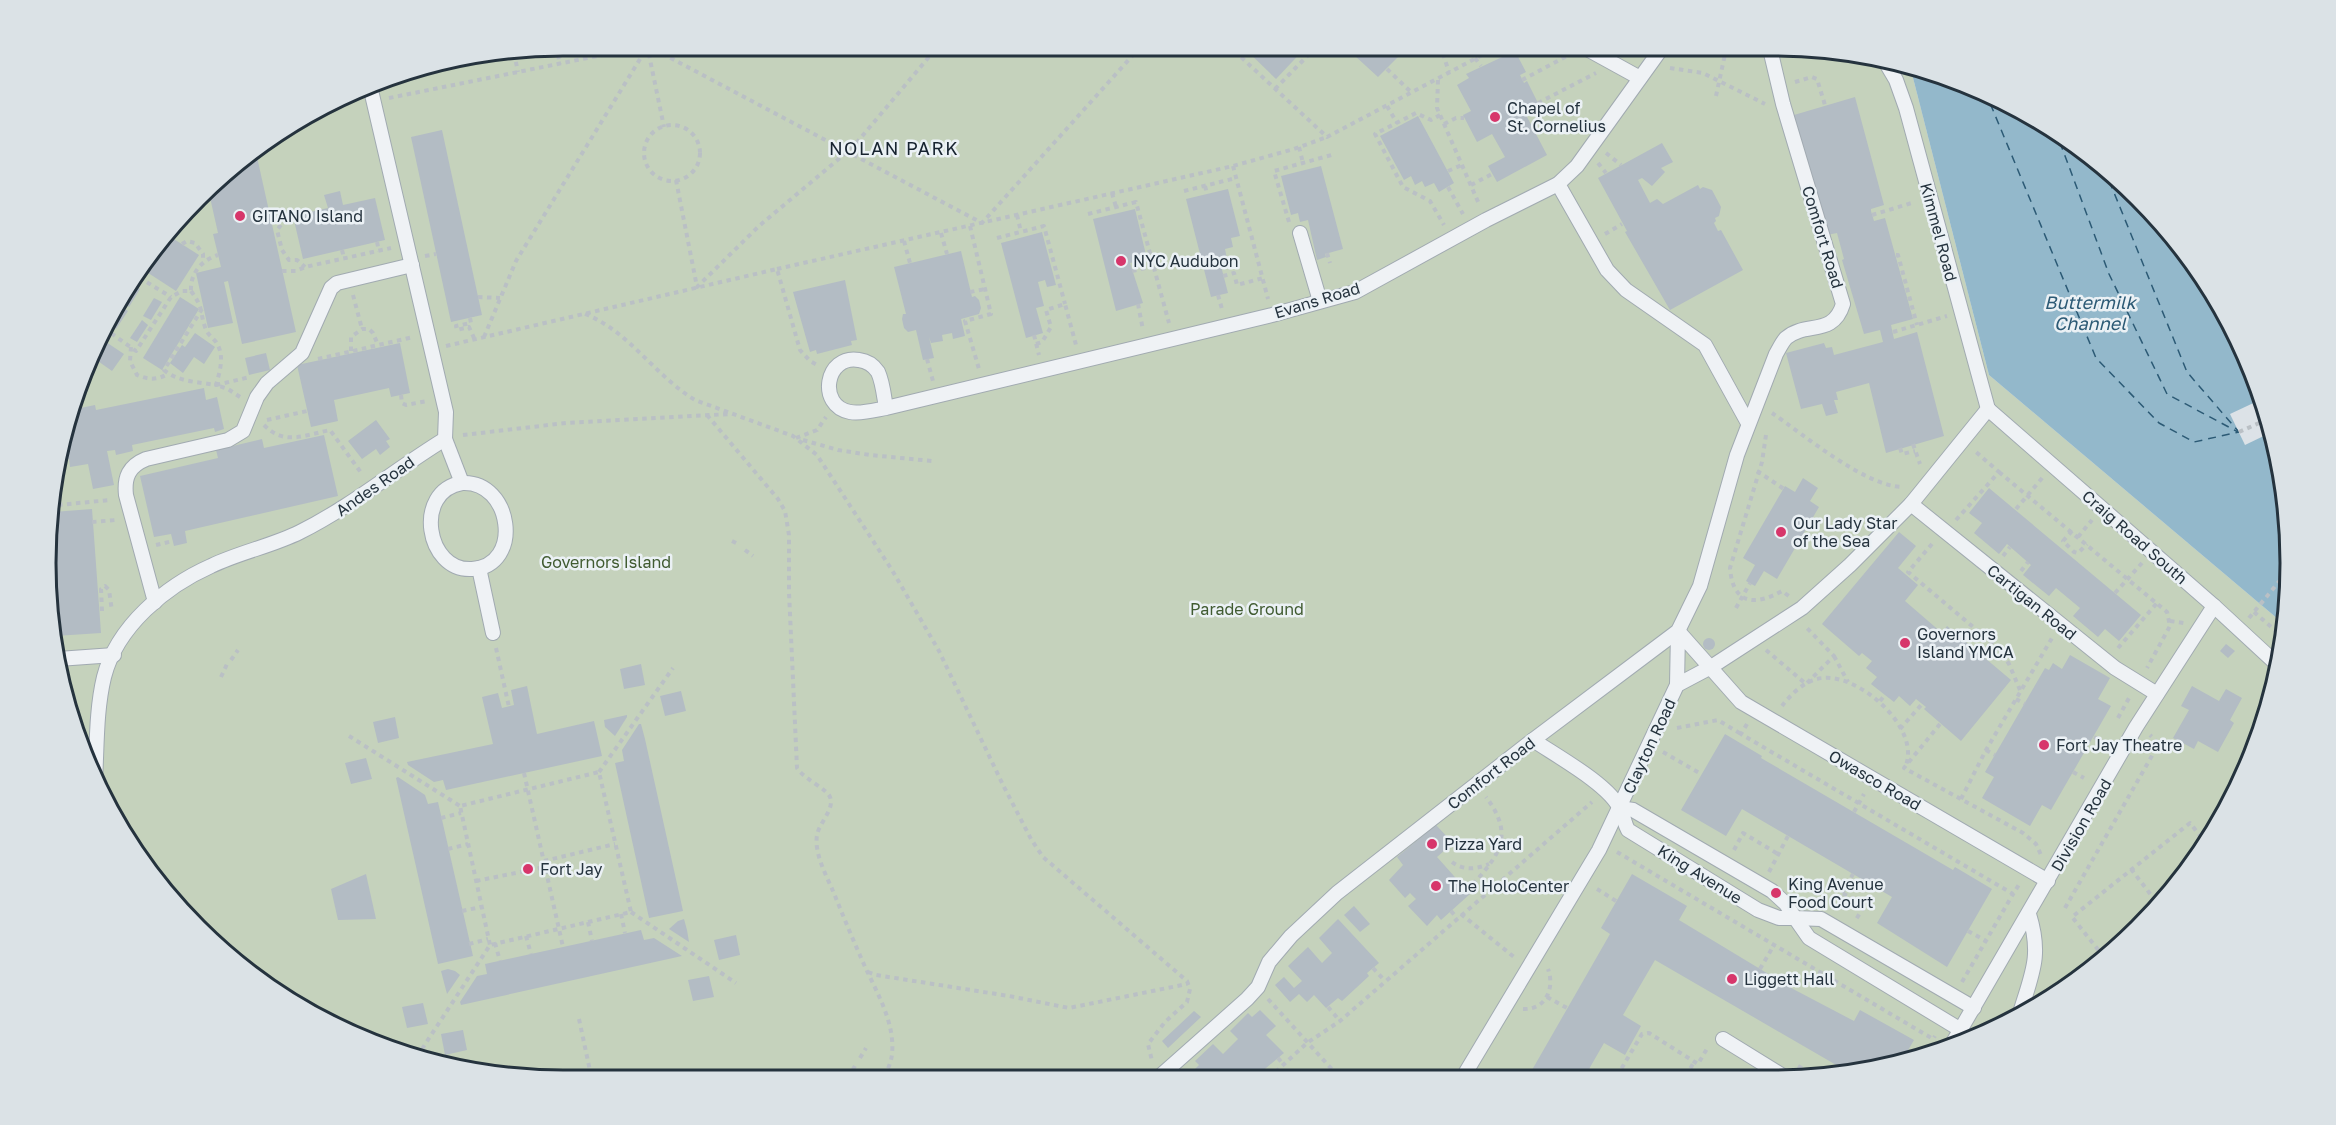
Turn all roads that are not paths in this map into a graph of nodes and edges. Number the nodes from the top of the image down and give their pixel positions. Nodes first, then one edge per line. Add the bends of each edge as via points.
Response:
1 (1600, 56) edge
2 (1656, 56) edge
3 (1772, 56) edge
4 (1890, 69) edge
5 (1640, 78) junction
6 (372, 93) edge
7 (1558, 184) junction
8 (1300, 233) dead end
9 (412, 265) junction
10 (1320, 301) junction
11 (886, 408) junction
12 (1988, 409) junction
13 (1748, 423) junction
14 (445, 438) junction
15 (462, 483) junction
16 (1911, 504) junction
17 (479, 568) junction
18 (155, 603) junction
19 (2214, 606) junction
20 (1678, 631) junction
21 (493, 633) road end
22 (114, 655) junction
23 (65, 659) edge
24 (2271, 659) edge
25 (1711, 667) junction
26 (1677, 685) junction
27 (2157, 694) junction
28 (1533, 740) junction
29 (96, 761) edge
30 (1620, 808) junction
31 (2048, 881) junction
32 (2029, 914) junction
33 (1796, 918) junction
34 (2023, 1004) edge
35 (1974, 1008) junction
36 (1961, 1030) junction
37 (1958, 1035) edge
38 (1723, 1039) dead end
39 (1167, 1070) edge
40 (1467, 1070) edge
41 (1773, 1070) edge

1 - 5 street
2 - 5 street, Evans Road
3 - 13 street, Comfort Road via 1843,304 1831,323 1784,340
4 - 12 street, Kimmel Road via 1906,108
5 - 7 street, Evans Road via 1577,166
6 - 9 street
7 - 10 street, Evans Road via 1354,292
7 - 13 street via 1607,270 1626,290 1705,345
8 - 10 street
9 - 14 street via 446,412
9 - 18 street via 337,283 331,288 302,353 267,383 243,432 228,440 137,463 130,470 126,498
10 - 11 street, Evans Road
11 - 11 street, Evans Road via 857,412 838,406 828,388 831,373 842,362 852,359 872,365 878,373
12 - 16 street, Clayton Road
12 - 19 street, Craig Road South
13 - 20 street, Comfort Road via 1700,586
14 - 15 street
14 - 18 street, Andes Road via 332,516 297,534 212,566 177,584
15 - 17 street via 478,485 491,493 500,505 506,527 505,542 498,555
15 - 17 street via 449,487 438,497 431,510 431,525 436,547 445,560 458,567
16 - 25 street, Clayton Road via 1798,610
16 - 27 street, Cartigan Road via 2115,668
17 - 21 street
18 - 22 street, Andes Road via 123,636
19 - 24 street, Craig Road South
19 - 27 street, Division Road
20 - 25 street, Owasco Road
20 - 26 street
20 - 28 street, Comfort Road
22 - 23 street
22 - 29 street, Andes Road via 99,703
25 - 26 street, Clayton Road
25 - 31 street, Owasco Road via 1742,702
26 - 30 street, Clayton Road
27 - 31 street, Division Road
28 - 30 street, King Avenue via 1605,789
28 - 39 street, Comfort Road via 1328,902 1269,962 1258,987
30 - 33 street, King Avenue via 1633,810 1762,885 1779,897
30 - 33 street, King Avenue via 1628,830 1758,910 1779,918
30 - 40 street, Clayton Road
31 - 32 street, Division Road
32 - 34 street via 2037,955
32 - 35 street, Division Road
33 - 35 street, King Avenue via 1826,922
33 - 36 street, King Avenue via 1809,938
35 - 36 street, Division Road
36 - 37 street, Division Road
38 - 41 street

